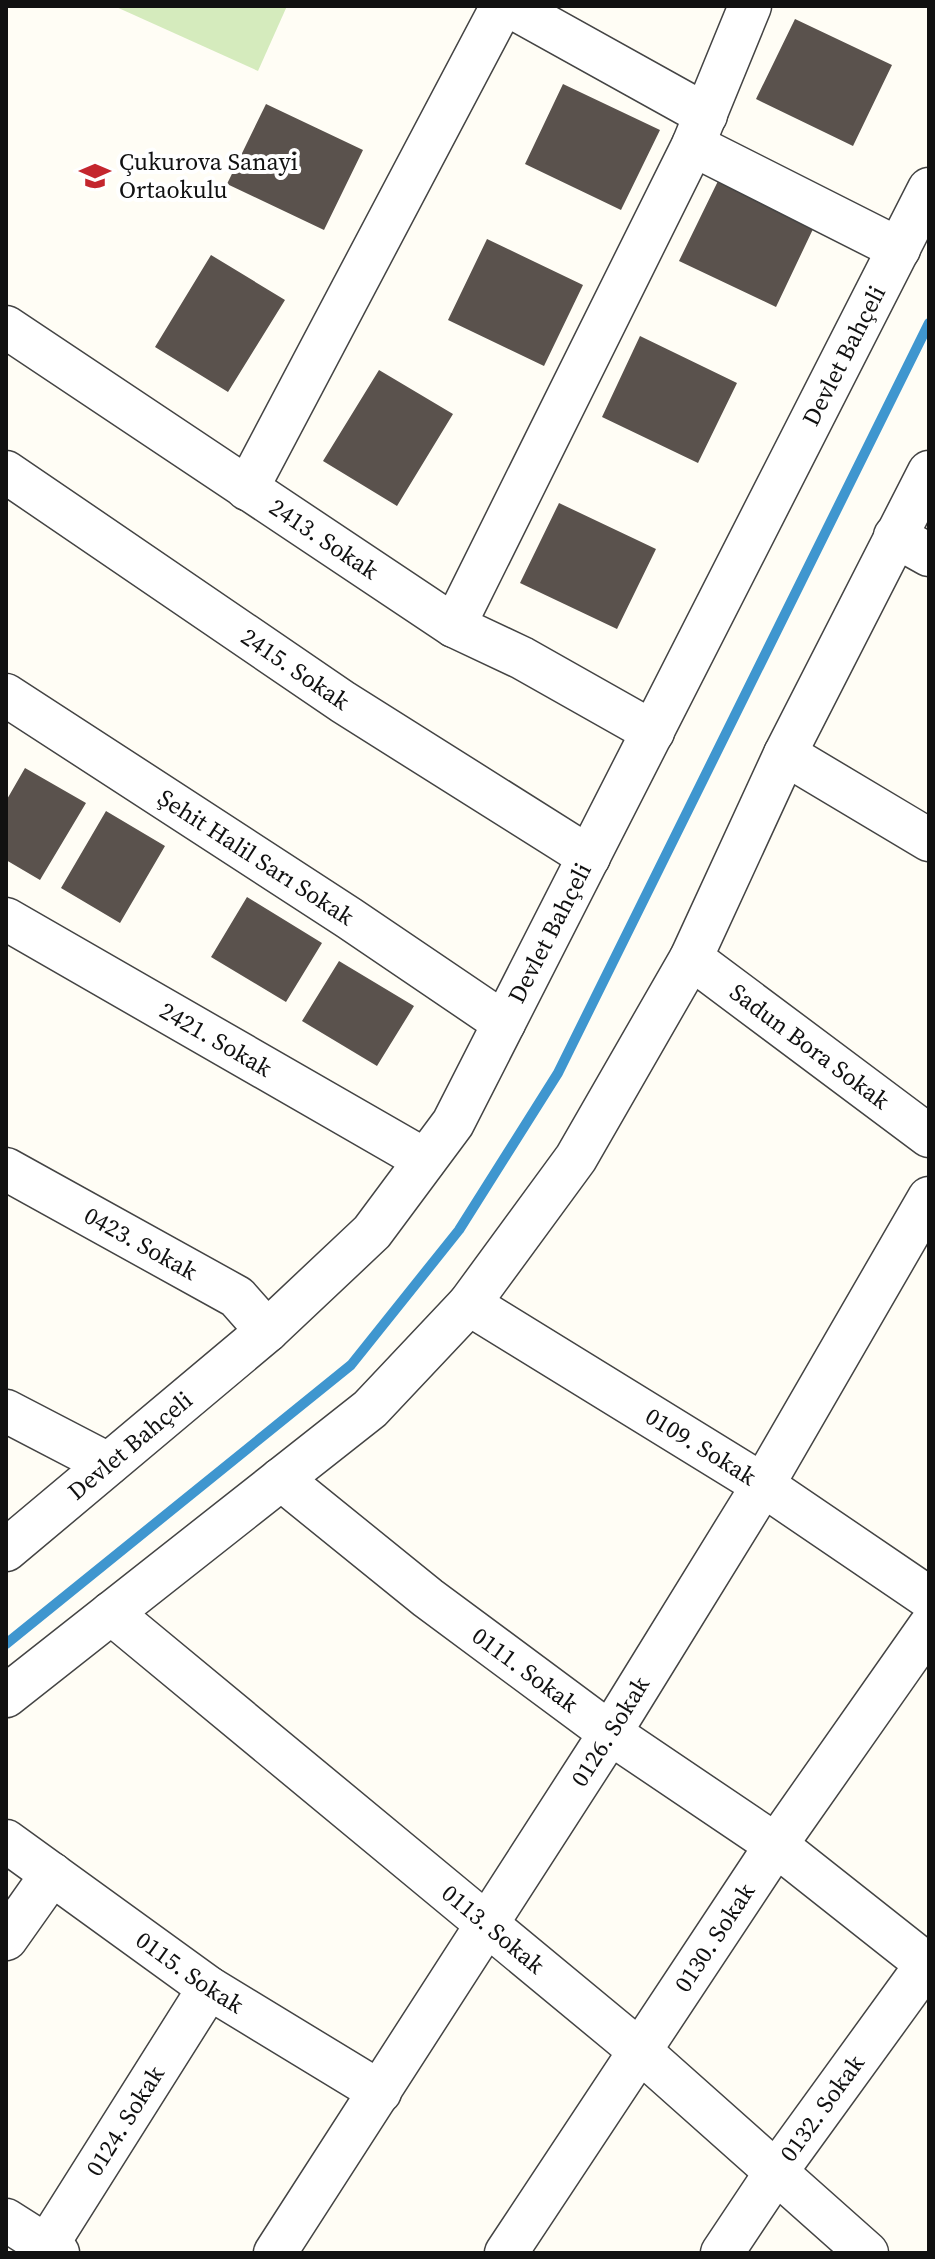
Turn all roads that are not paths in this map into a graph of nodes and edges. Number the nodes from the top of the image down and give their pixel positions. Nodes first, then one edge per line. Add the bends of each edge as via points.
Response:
1 (502, 6) edge
2 (510, 6) edge
3 (750, 6) edge
4 (699, 130) junction
5 (929, 189) edge
6 (899, 249) junction
7 (6, 327) edge
8 (6, 472) edge
9 (929, 472) edge
10 (247, 489) junction
11 (912, 546) edge
12 (454, 626) junction
13 (6, 695) edge
14 (653, 732) junction
15 (785, 754) junction
16 (929, 840) edge
17 (589, 857) junction
18 (6, 919) edge
19 (691, 958) junction
20 (504, 1023) junction
21 (929, 1136) edge
22 (425, 1160) junction
23 (6, 1169) edge
24 (929, 1198) edge
25 (469, 1304) junction
26 (267, 1331) junction
27 (6, 1411) edge
28 (108, 1464) junction
29 (281, 1479) junction
30 (763, 1485) junction
31 (6, 1550) edge
32 (929, 1598) edge
33 (111, 1613) junction
34 (929, 1627) edge
35 (6, 1696) edge
36 (610, 1733) junction
37 (6, 1841) edge
38 (776, 1845) junction
39 (52, 1874) junction
40 (489, 1924) junction
41 (6, 1939) edge
42 (928, 1964) edge
43 (209, 1988) junction
44 (640, 2051) junction
45 (380, 2092) junction
46 (776, 2172) junction
47 (6, 2220) edge
48 (49, 2251) edge
49 (275, 2253) edge
50 (506, 2253) edge
51 (722, 2253) edge
52 (867, 2253) edge

1 - 10 street
2 - 4 street
3 - 4 street
4 - 6 street
4 - 12 street
5 - 6 street, Devlet Bahçeli
6 - 14 street, Devlet Bahçeli
7 - 10 street, 2413. Sokak
8 - 17 street, 2415. Sokak via 343,702
9 - 11 street
10 - 12 street, 2413. Sokak
11 - 15 street
12 - 14 street, 2413. Sokak
13 - 20 street, Şehit Halil Sarı Sokak
14 - 17 street, Devlet Bahçeli
15 - 16 street
15 - 19 street
17 - 20 street, Devlet Bahçeli
18 - 22 street, 2421. Sokak
19 - 21 street, Sadun Bora Sokak
19 - 25 street via 576,1158
20 - 22 street, Devlet Bahçeli via 453,1123
22 - 26 street, Devlet Bahçeli via 372,1232
23 - 26 street, 0423. Sokak via 237,1297
24 - 30 street, 0126. Sokak
25 - 29 street via 370,1409
25 - 30 street, 0109. Sokak
26 - 28 street, Devlet Bahçeli
27 - 28 street
28 - 31 street, Devlet Bahçeli
29 - 33 street
29 - 36 street, 0111. Sokak via 428,1598
30 - 32 street, 0109. Sokak
30 - 36 street, 0126. Sokak
33 - 35 street
33 - 40 street, 0113. Sokak
34 - 38 street, 0130. Sokak
36 - 38 street, 0111. Sokak
36 - 40 street, 0126. Sokak
37 - 39 street, 0115. Sokak
38 - 42 street, 0111. Sokak
38 - 44 street, 0130. Sokak
39 - 41 street
39 - 43 street, 0115. Sokak
40 - 44 street, 0113. Sokak
40 - 45 street, 0126. Sokak
42 - 46 street, 0132. Sokak
43 - 45 street, 0115. Sokak
43 - 48 street, 0124. Sokak
44 - 46 street, 0113. Sokak
44 - 50 street, 0130. Sokak
45 - 49 street, 0126. Sokak
46 - 51 street, 0132. Sokak
46 - 52 street, 0113. Sokak
47 - 48 street

